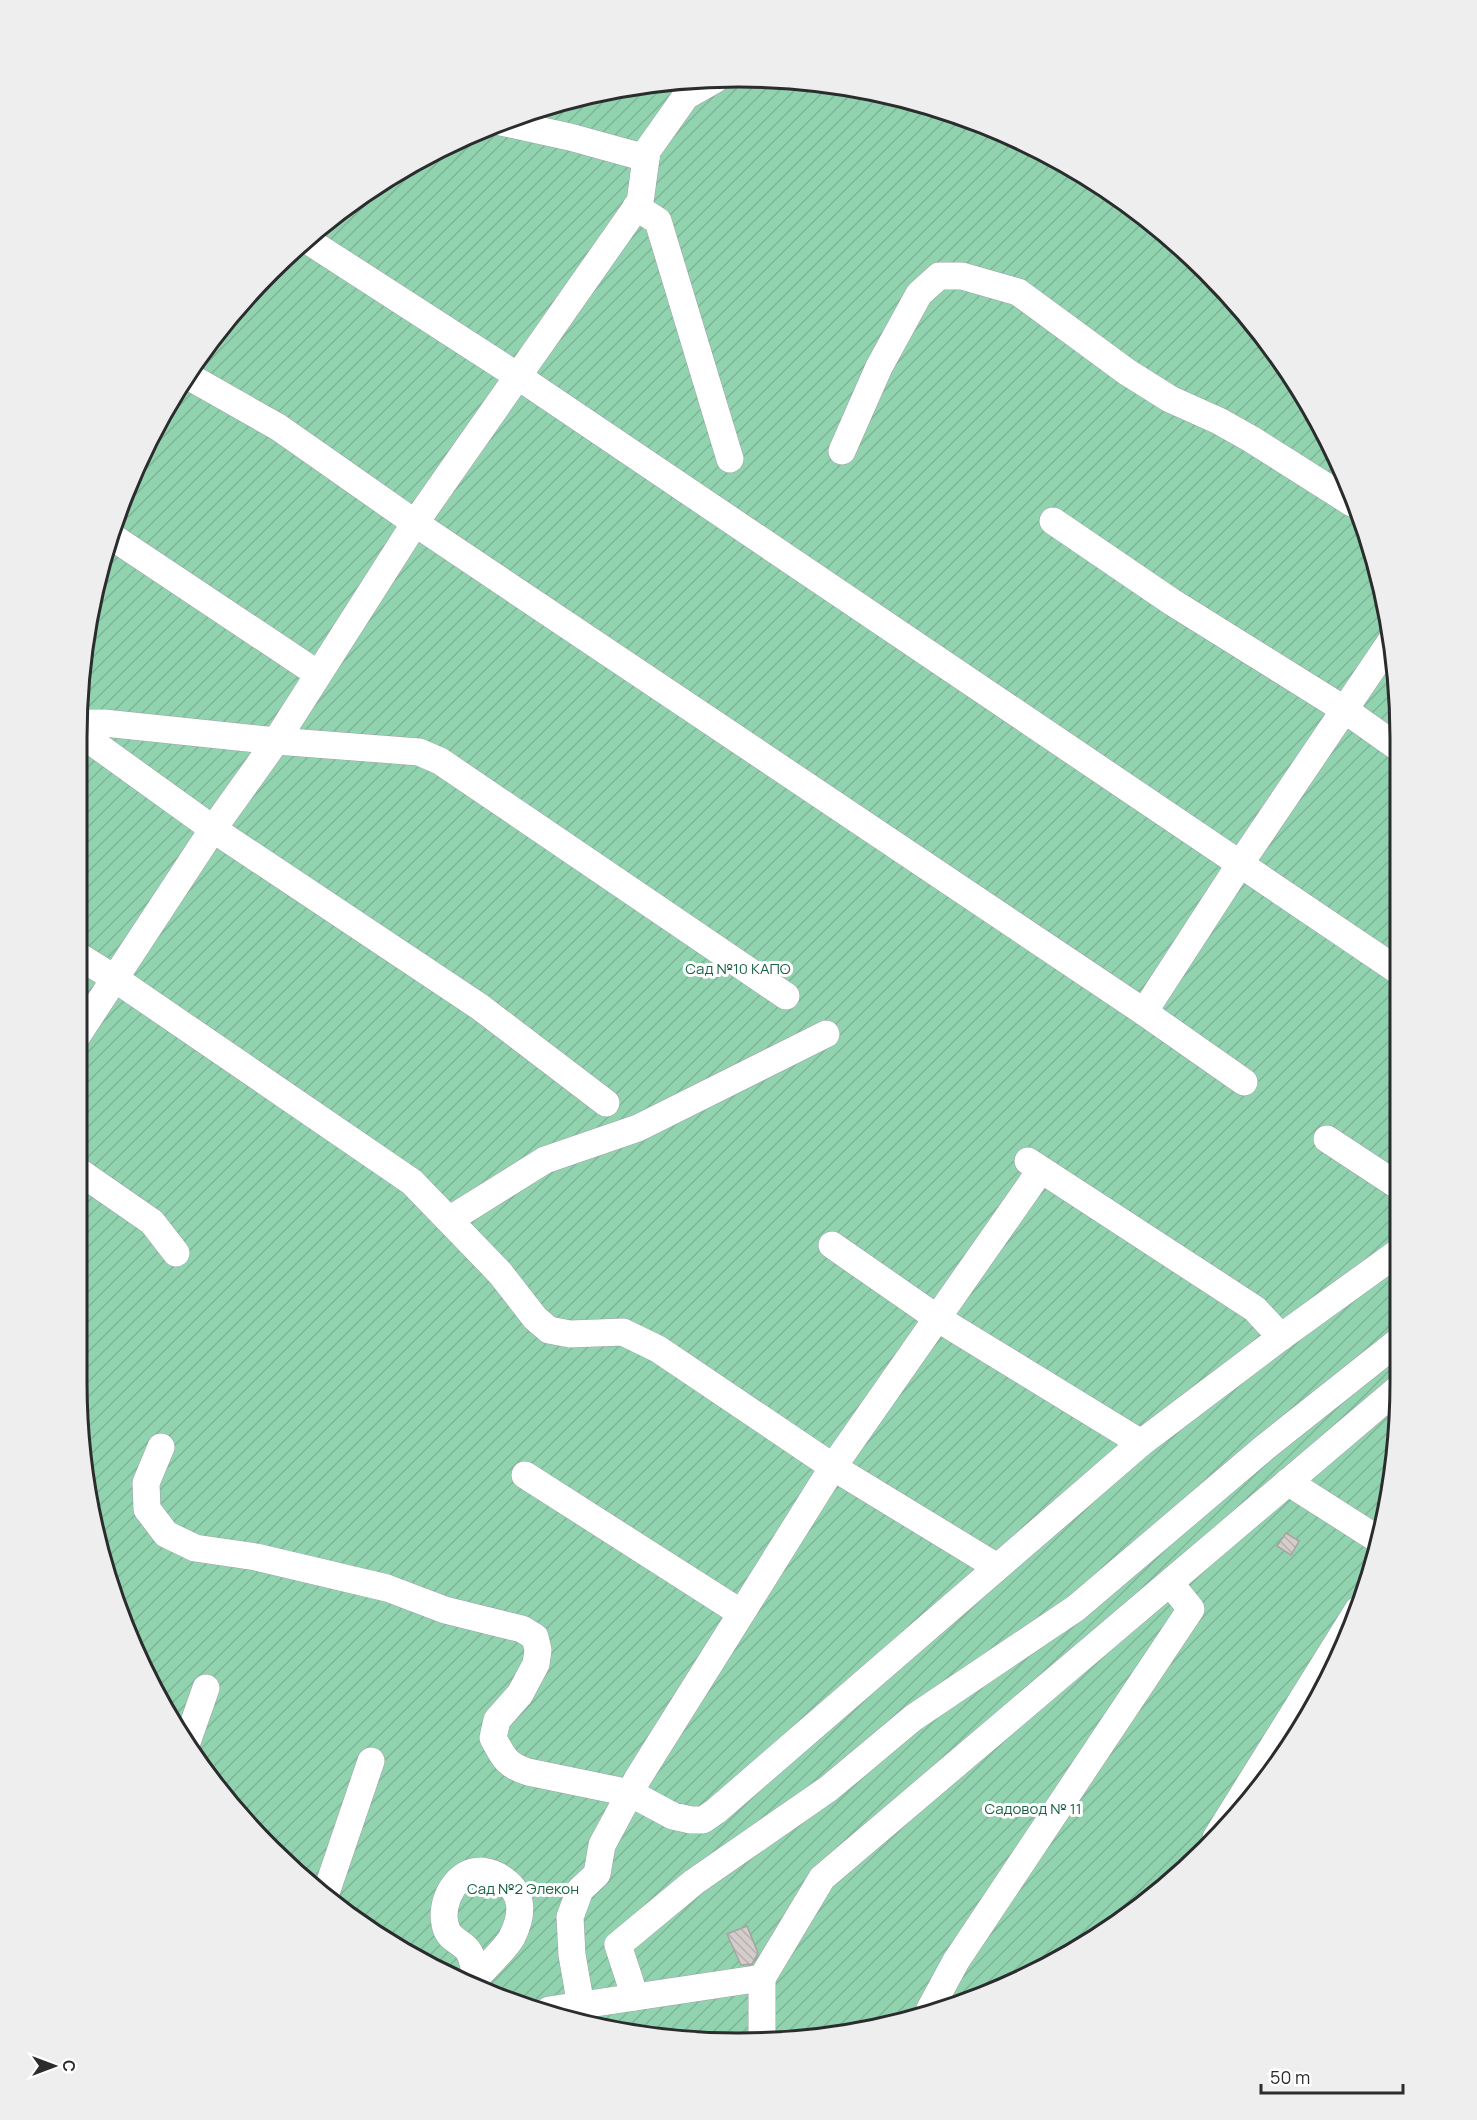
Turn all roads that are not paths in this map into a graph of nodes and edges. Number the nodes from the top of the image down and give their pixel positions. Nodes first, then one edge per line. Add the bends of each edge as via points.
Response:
1 (685, 89) edge
2 (519, 126) edge
3 (646, 158) junction
4 (636, 207) junction
5 (315, 244) edge
6 (519, 376) junction
7 (195, 380) edge
8 (842, 451) dead end
9 (730, 459) dead end
10 (1343, 497) edge
11 (1053, 521) dead end
12 (415, 523) junction
13 (118, 541) edge
14 (1384, 652) edge
15 (318, 674) junction
16 (1345, 711) junction
17 (87, 723) edge
18 (87, 738) edge
19 (276, 741) junction
20 (1390, 742) edge
21 (213, 829) junction
22 (1240, 864) junction
23 (87, 961) edge
24 (1390, 965) edge
25 (114, 978) junction
26 (786, 996) dead end
27 (1144, 1011) junction
28 (87, 1019) edge
29 (826, 1034) dead end
30 (1244, 1082) dead end
31 (606, 1103) dead end
32 (1327, 1139) dead end
33 (87, 1178) edge
34 (1390, 1180) edge
35 (450, 1220) junction
36 (832, 1245) dead end
37 (176, 1253) dead end
38 (1390, 1259) edge
39 (937, 1318) junction
40 (1281, 1337) junction
41 (1390, 1349) edge
42 (1390, 1396) edge
43 (1141, 1443) junction
44 (161, 1447) dead end
45 (833, 1467) junction
46 (525, 1475) dead end
47 (1288, 1482) junction
48 (1371, 1535) edge
49 (998, 1567) junction
50 (1170, 1582) junction
51 (741, 1613) junction
52 (1329, 1657) edge
53 (206, 1689) dead end
54 (190, 1733) edge
55 (371, 1761) dead end
56 (1248, 1786) edge
57 (630, 1793) junction
58 (328, 1887) edge
59 (762, 1978) junction
60 (635, 1997) junction
61 (933, 2003) edge
62 (581, 2006) junction
63 (562, 2008) edge
64 (766, 2032) edge

1 - 3 lane
2 - 3 lane
3 - 4 lane
4 - 6 lane
4 - 9 lane via 658,221
5 - 6 lane
6 - 12 lane
6 - 22 lane
7 - 12 lane via 278,428
8 - 10 lane via 879,367 919,294 939,276 962,276 1018,292 1127,372 1170,399 1243,434
11 - 16 lane
12 - 15 lane
12 - 27 lane
13 - 15 lane
14 - 16 lane
15 - 19 lane
16 - 20 lane
16 - 22 lane
17 - 19 lane
18 - 21 lane
19 - 21 lane
19 - 26 lane via 419,752 440,761
21 - 25 lane
21 - 31 lane via 480,1007
22 - 24 lane
22 - 27 lane
23 - 25 lane
25 - 28 lane
25 - 35 lane via 412,1182
27 - 30 lane
29 - 35 lane via 638,1128 545,1160
32 - 34 lane
33 - 37 lane via 152,1222
35 - 45 lane via 549,1330 570,1334 623,1332 658,1349
36 - 39 lane
38 - 40 lane
39 - 40 lane via 1033,1166 1255,1309
39 - 43 lane
39 - 45 lane
40 - 43 lane
41 - 60 lane via 1264,1448 1076,1608 913,1718 828,1789 694,1882 618,1945
42 - 47 lane
43 - 49 lane
44 - 57 lane via 146,1483 147,1509 166,1534 195,1548 256,1557 387,1588 445,1610 522,1629 535,1637 536,1664 520,1694 497,1720 493,1738 503,1757 513,1767 528,1772
45 - 49 lane
45 - 51 lane
46 - 51 lane
47 - 48 lane
47 - 50 lane
49 - 57 lane via 703,1820 673,1816
50 - 59 lane via 822,1878
50 - 61 lane via 1191,1609 956,1961
51 - 57 lane
52 - 56 lane
53 - 54 lane
55 - 58 lane
57 - 62 lane via 603,1845 597,1874 580,1890 570,1917
59 - 60 lane
59 - 64 lane
60 - 62 lane
62 - 63 lane

